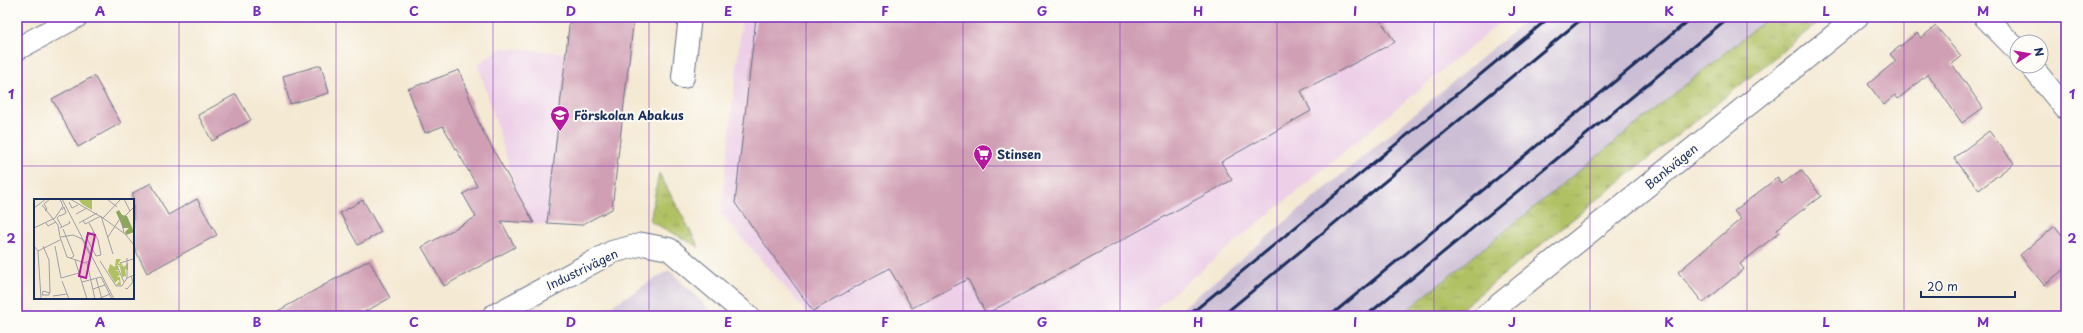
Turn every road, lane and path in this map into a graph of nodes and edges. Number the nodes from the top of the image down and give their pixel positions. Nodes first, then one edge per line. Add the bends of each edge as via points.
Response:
1 (76, 17) edge
2 (690, 17) edge
3 (1857, 17) edge
4 (1985, 17) edge
5 (2009, 42) edge
6 (17, 49) edge
7 (2037, 74) edge
8 (684, 77) dead end
9 (2066, 109) edge
10 (493, 316) edge
11 (748, 316) edge
12 (1485, 316) edge

1 - 6 street
2 - 8 street
3 - 12 street, Bankvägen
4 - 5 street
7 - 9 street
10 - 11 street, Industrivägen via 612,252 643,244 669,249

